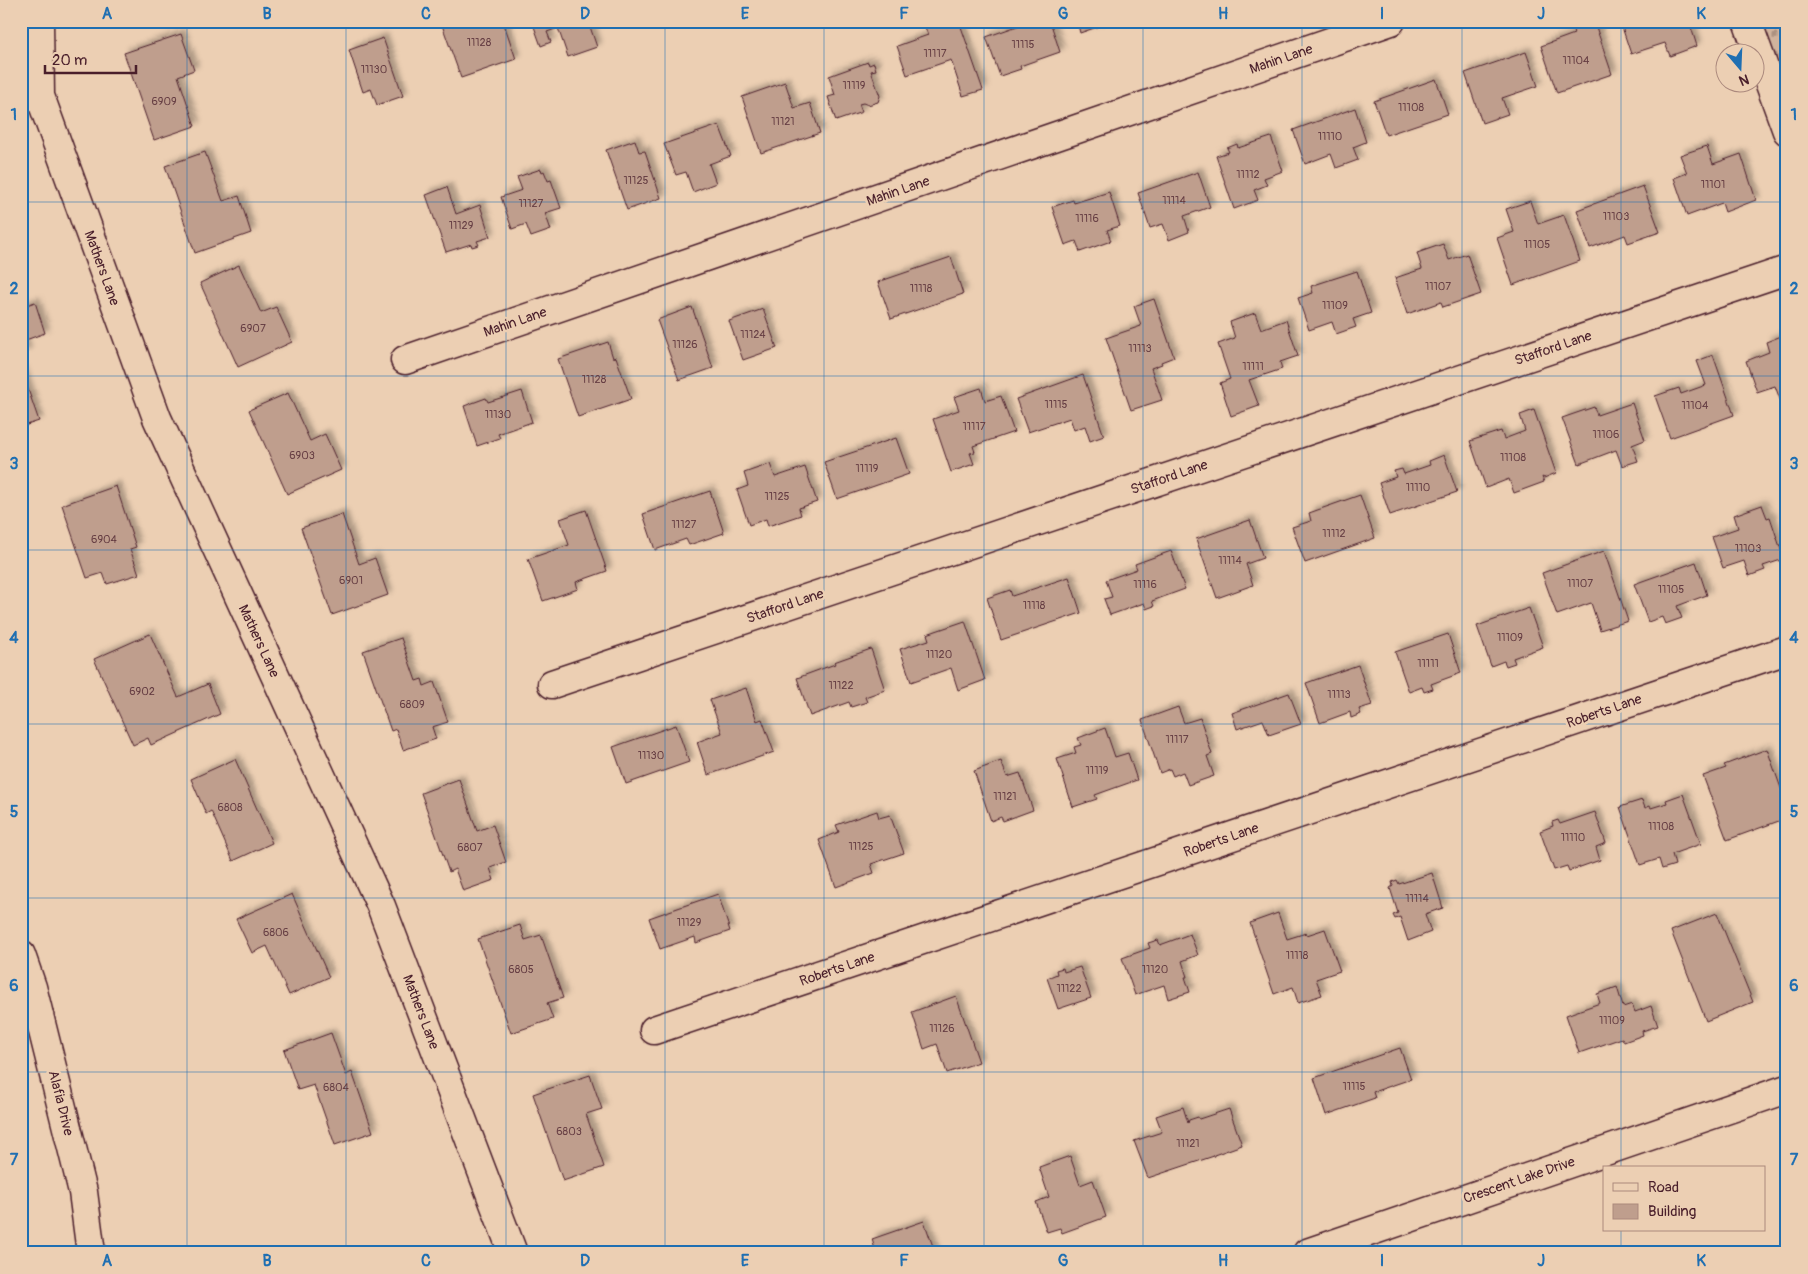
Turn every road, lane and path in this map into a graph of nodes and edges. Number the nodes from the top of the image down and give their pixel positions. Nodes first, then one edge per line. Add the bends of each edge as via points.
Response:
1 (39, 21) edge
2 (1391, 21) edge
3 (1747, 21) edge
4 (1787, 131) edge
5 (1787, 270) edge
6 (405, 360) dead end
7 (1787, 650) edge
8 (552, 684) dead end
9 (21, 955) edge
10 (654, 1030) dead end
11 (1787, 1089) edge
12 (91, 1253) edge
13 (513, 1253) edge
14 (1307, 1253) edge

1 - 13 street, Mathers Lane via 40,96 157,418 381,906
2 - 6 street, Mahin Lane
3 - 4 street
5 - 8 street, Stafford Lane
7 - 10 street, Roberts Lane
9 - 12 street, Alafia Drive via 32,987 83,1192
11 - 14 street, Crescent Lake Drive

